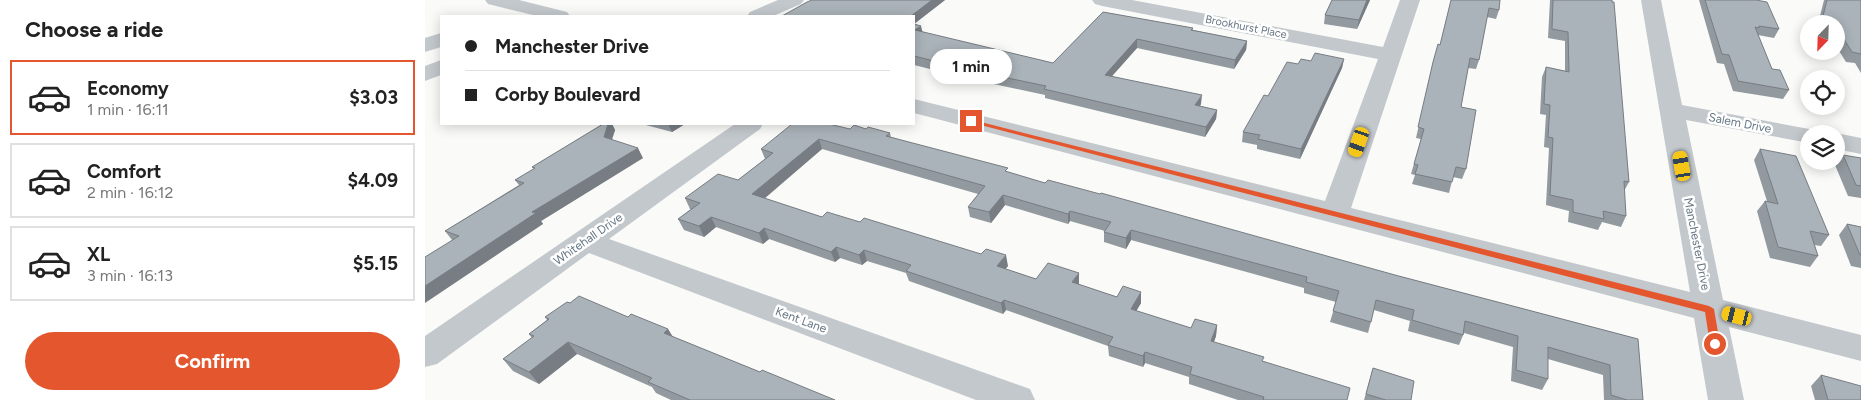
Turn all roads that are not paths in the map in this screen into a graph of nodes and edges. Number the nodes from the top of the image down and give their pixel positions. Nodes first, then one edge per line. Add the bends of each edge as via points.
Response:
1 (495, 0) edge
2 (794, 0) edge
3 (1102, 0) edge
4 (1410, 0) edge
5 (1651, 0) edge
6 (523, 3) edge
7 (495, 15) edge
8 (557, 15) edge
9 (759, 15) edge
10 (440, 39) edge
11 (425, 46) edge
12 (1391, 55) junction
13 (440, 67) edge
14 (425, 74) edge
15 (915, 106) edge
16 (1672, 110) junction
17 (750, 125) edge
18 (1800, 134) edge
19 (1845, 143) edge
20 (1861, 146) edge
21 (1335, 213) junction
22 (586, 241) junction
23 (1709, 309) junction
24 (1861, 348) edge
25 (425, 354) edge
26 (1017, 400) edge
27 (1726, 400) edge

1 - 6 street
2 - 9 street
3 - 12 street, Brookhurst Place
4 - 12 street
5 - 16 street, Manchester Drive
6 - 7 street
6 - 8 street
10 - 11 street
12 - 21 street
13 - 14 street
15 - 21 street
16 - 18 street, Salem Drive
16 - 23 street, Manchester Drive
17 - 22 street, Whitehall Drive
19 - 20 street
21 - 23 street
22 - 25 street, Whitehall Drive
22 - 26 street, Kent Lane
23 - 24 street
23 - 27 street, Manchester Drive

